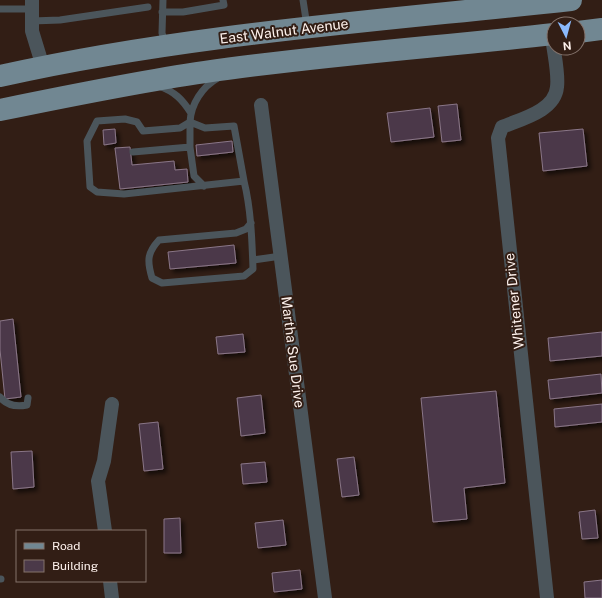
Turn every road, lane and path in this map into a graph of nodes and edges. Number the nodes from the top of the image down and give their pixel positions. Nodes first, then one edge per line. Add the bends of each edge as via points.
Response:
1 (163, 0) edge
2 (223, 0) edge
3 (303, 0) edge
4 (571, 0) edge
5 (525, 2) edge
6 (148, 8) dead end
7 (0, 9) edge
8 (32, 10) edge
9 (162, 12) junction
10 (308, 28) junction
11 (602, 29) edge
12 (586, 31) edge
13 (546, 35) edge
14 (166, 47) junction
15 (555, 56) edge
16 (43, 66) junction
17 (237, 68) junction
18 (0, 76) edge
19 (146, 82) junction
20 (261, 105) dead end
21 (0, 110) edge
22 (191, 114) junction
23 (190, 122) junction
24 (190, 147) junction
25 (133, 152) dead end
26 (244, 181) junction
27 (204, 186) junction
28 (250, 223) junction
29 (281, 256) junction
30 (253, 260) junction
31 (0, 397) edge
32 (28, 398) dead end
33 (112, 404) dead end
34 (105, 530) edge
35 (110, 582) edge
36 (112, 598) edge
37 (326, 598) edge
38 (547, 598) edge

1 - 9 lane
2 - 9 lane via 224,5 183,12
3 - 10 lane
4 - 5 main road, East Walnut Avenue
5 - 10 main road, East Walnut Avenue via 441,9
6 - 8 lane via 60,20
7 - 8 lane
8 - 16 street via 32,31
9 - 14 lane via 162,33
10 - 14 main road, East Walnut Avenue
11 - 12 main road
13 - 17 main road
14 - 16 main road, East Walnut Avenue
15 - 38 street, Whitener Drive via 557,88 552,100 543,109 502,127 498,138
16 - 18 main road, East Walnut Avenue
17 - 19 main road
17 - 22 lane via 212,82 199,95
19 - 21 main road
19 - 22 lane via 172,91 181,98
20 - 29 street, Martha Sue Drive
22 - 23 lane
23 - 24 lane
23 - 26 lane via 205,128 234,126
23 - 27 lane via 180,128 143,130 137,122 125,119 97,121 87,141 90,187 97,192 124,194
24 - 25 lane
24 - 27 lane via 194,176
26 - 27 lane
26 - 28 lane via 249,200
28 - 30 lane
28 - 30 lane via 246,229 236,233 159,240 150,250 148,267 152,278 162,283 244,276 253,269
29 - 30 lane
29 - 37 street, Martha Sue Drive
31 - 32 lane via 4,402 18,407 27,405
33 - 34 street via 104,461 98,482
35 - 36 street

